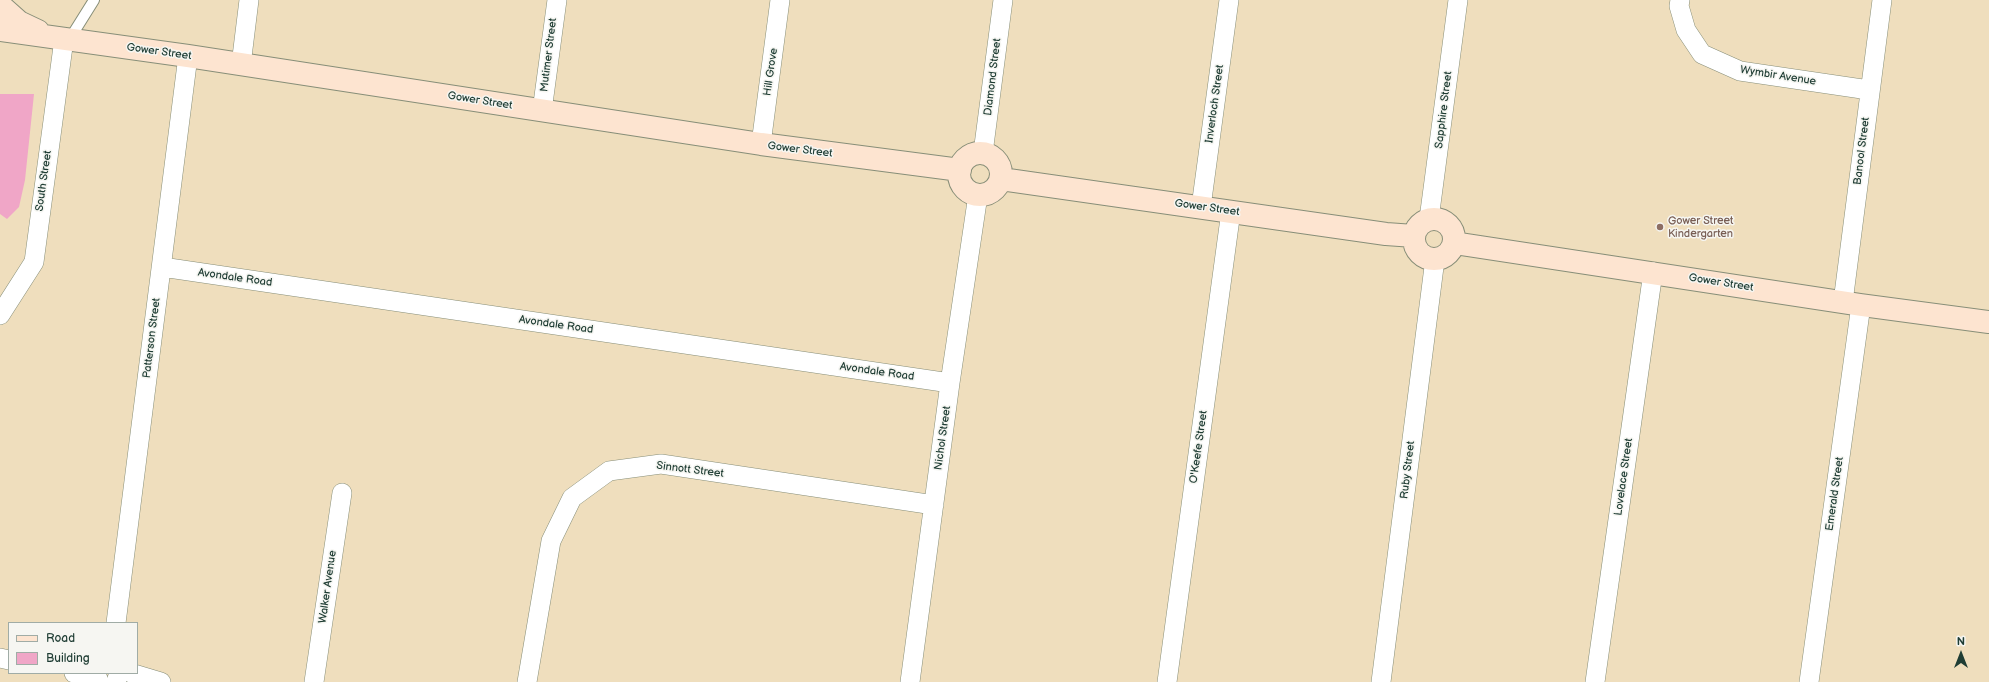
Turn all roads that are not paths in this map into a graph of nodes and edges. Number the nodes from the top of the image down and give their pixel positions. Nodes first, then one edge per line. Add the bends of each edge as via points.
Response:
1 (94, 0) edge
2 (249, 0) edge
3 (557, 0) edge
4 (780, 0) edge
5 (1003, 0) edge
6 (1228, 0) edge
7 (1458, 0) edge
8 (1680, 0) edge
9 (1882, 0) edge
10 (0, 5) edge
11 (0, 30) edge
12 (60, 38) junction
13 (188, 56) junction
14 (242, 65) junction
15 (1869, 90) junction
16 (542, 111) junction
17 (761, 144) junction
18 (983, 153) junction
19 (960, 170) junction
20 (1001, 179) junction
21 (978, 194) junction
22 (1201, 207) junction
23 (1231, 211) junction
24 (1430, 219) junction
25 (1414, 236) junction
26 (1454, 243) junction
27 (1435, 259) junction
28 (162, 267) junction
29 (1653, 272) junction
30 (1852, 303) junction
31 (0, 315) edge
32 (1989, 322) edge
33 (950, 383) junction
34 (342, 493) dead end
35 (934, 505) junction
36 (115, 622) edge
37 (79, 674) edge
38 (134, 674) edge
39 (98, 678) edge
40 (156, 681) edge
41 (132, 682) edge
42 (314, 682) edge
43 (527, 682) edge
44 (910, 682) edge
45 (1167, 682) edge
46 (1381, 682) edge
47 (1595, 682) edge
48 (1809, 682) edge

1 - 12 lane
2 - 14 street
3 - 16 street, Mutimer Street
4 - 17 street, Hill Grove
5 - 18 street, Diamond Street
6 - 22 street, Inverloch Street
7 - 24 street, Sapphire Street
8 - 15 street, Wymbir Avenue via 1679,6 1686,30 1702,54 1740,71
9 - 15 street, Banool Street
10 - 12 street via 19,22
11 - 12 street, Gower Street
12 - 13 street, Gower Street
12 - 31 street, South Street via 34,262
13 - 14 street, Gower Street
13 - 28 street, Patterson Street
14 - 16 street, Gower Street
15 - 30 street, Banool Street
16 - 17 street, Gower Street
17 - 19 street, Gower Street
18 - 19 street via 967,158
18 - 20 street via 998,163
19 - 21 street via 963,186 971,193
20 - 21 street via 987,194
20 - 22 street, Gower Street
21 - 33 street, Nichol Street
22 - 23 street, Gower Street
23 - 25 street, Gower Street
23 - 45 street, O'Keefe Street
24 - 25 street via 1419,225
24 - 26 street via 1445,222 1454,235
25 - 27 street via 1417,250 1428,258
26 - 27 street via 1447,254
26 - 29 street, Gower Street
27 - 46 street, Ruby Street
28 - 33 street, Avondale Road
28 - 36 street, Patterson Street
29 - 30 street, Gower Street
29 - 47 street, Lovelace Street
30 - 32 street, Gower Street
30 - 48 street, Emerald Street
33 - 35 street, Nichol Street
34 - 42 street, Walker Avenue
35 - 43 street, Sinnott Street via 661,464 609,471 572,498 551,541
35 - 44 street, Nichol Street
37 - 39 street
38 - 40 street
40 - 41 street

